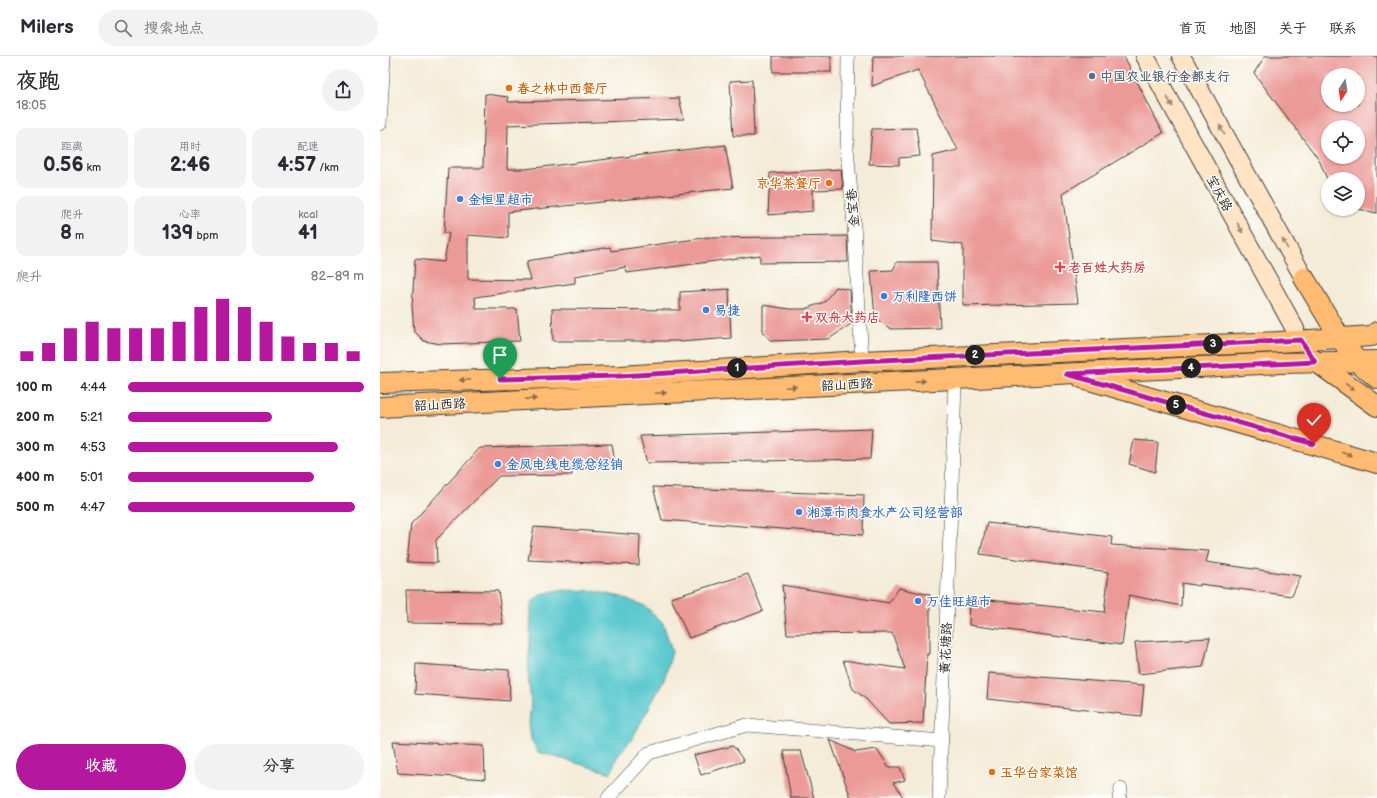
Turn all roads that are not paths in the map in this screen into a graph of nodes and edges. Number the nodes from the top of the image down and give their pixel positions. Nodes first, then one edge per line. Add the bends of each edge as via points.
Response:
1 (384, 56) edge
2 (848, 56) edge
3 (1145, 56) edge
4 (1181, 56) edge
5 (381, 100) edge
6 (380, 124) edge
7 (1304, 278) joint
8 (1377, 332) edge
9 (1298, 335) junction
10 (1340, 338) junction
11 (862, 361) junction
12 (1368, 361) edge
13 (1315, 362) junction
14 (1067, 374) junction
15 (1377, 378) edge
16 (955, 379) junction
17 (380, 383) edge
18 (1377, 406) edge
19 (380, 407) edge
20 (1377, 463) edge
21 (942, 741) junction
22 (608, 798) edge
23 (939, 798) edge

1 - 5 street
2 - 11 street, 金宝巷 via 847,149
3 -> 9 street, 宝庆路
7 -> 4 street
5 - 6 street
7 - 10 main road
8 - 10 main road, 韶山西路 via 1372,336
9 - 10 main road, 韶山西路
9 - 11 main road, 韶山西路
9 - 13 main road
10 - 12 main road
11 -> 17 main road, 韶山西路 via 620,376
12 - 13 main road, 韶山西路
12 - 15 main road
13 - 14 main road, 韶山西路
13 -> 18 main road
14 - 16 main road, 韶山西路
14 -> 20 main road
19 -> 16 main road, 韶山西路
16 - 21 street, 黄花塘路
21 - 22 street via 747,725 649,753
21 - 23 street, 黄花塘路

